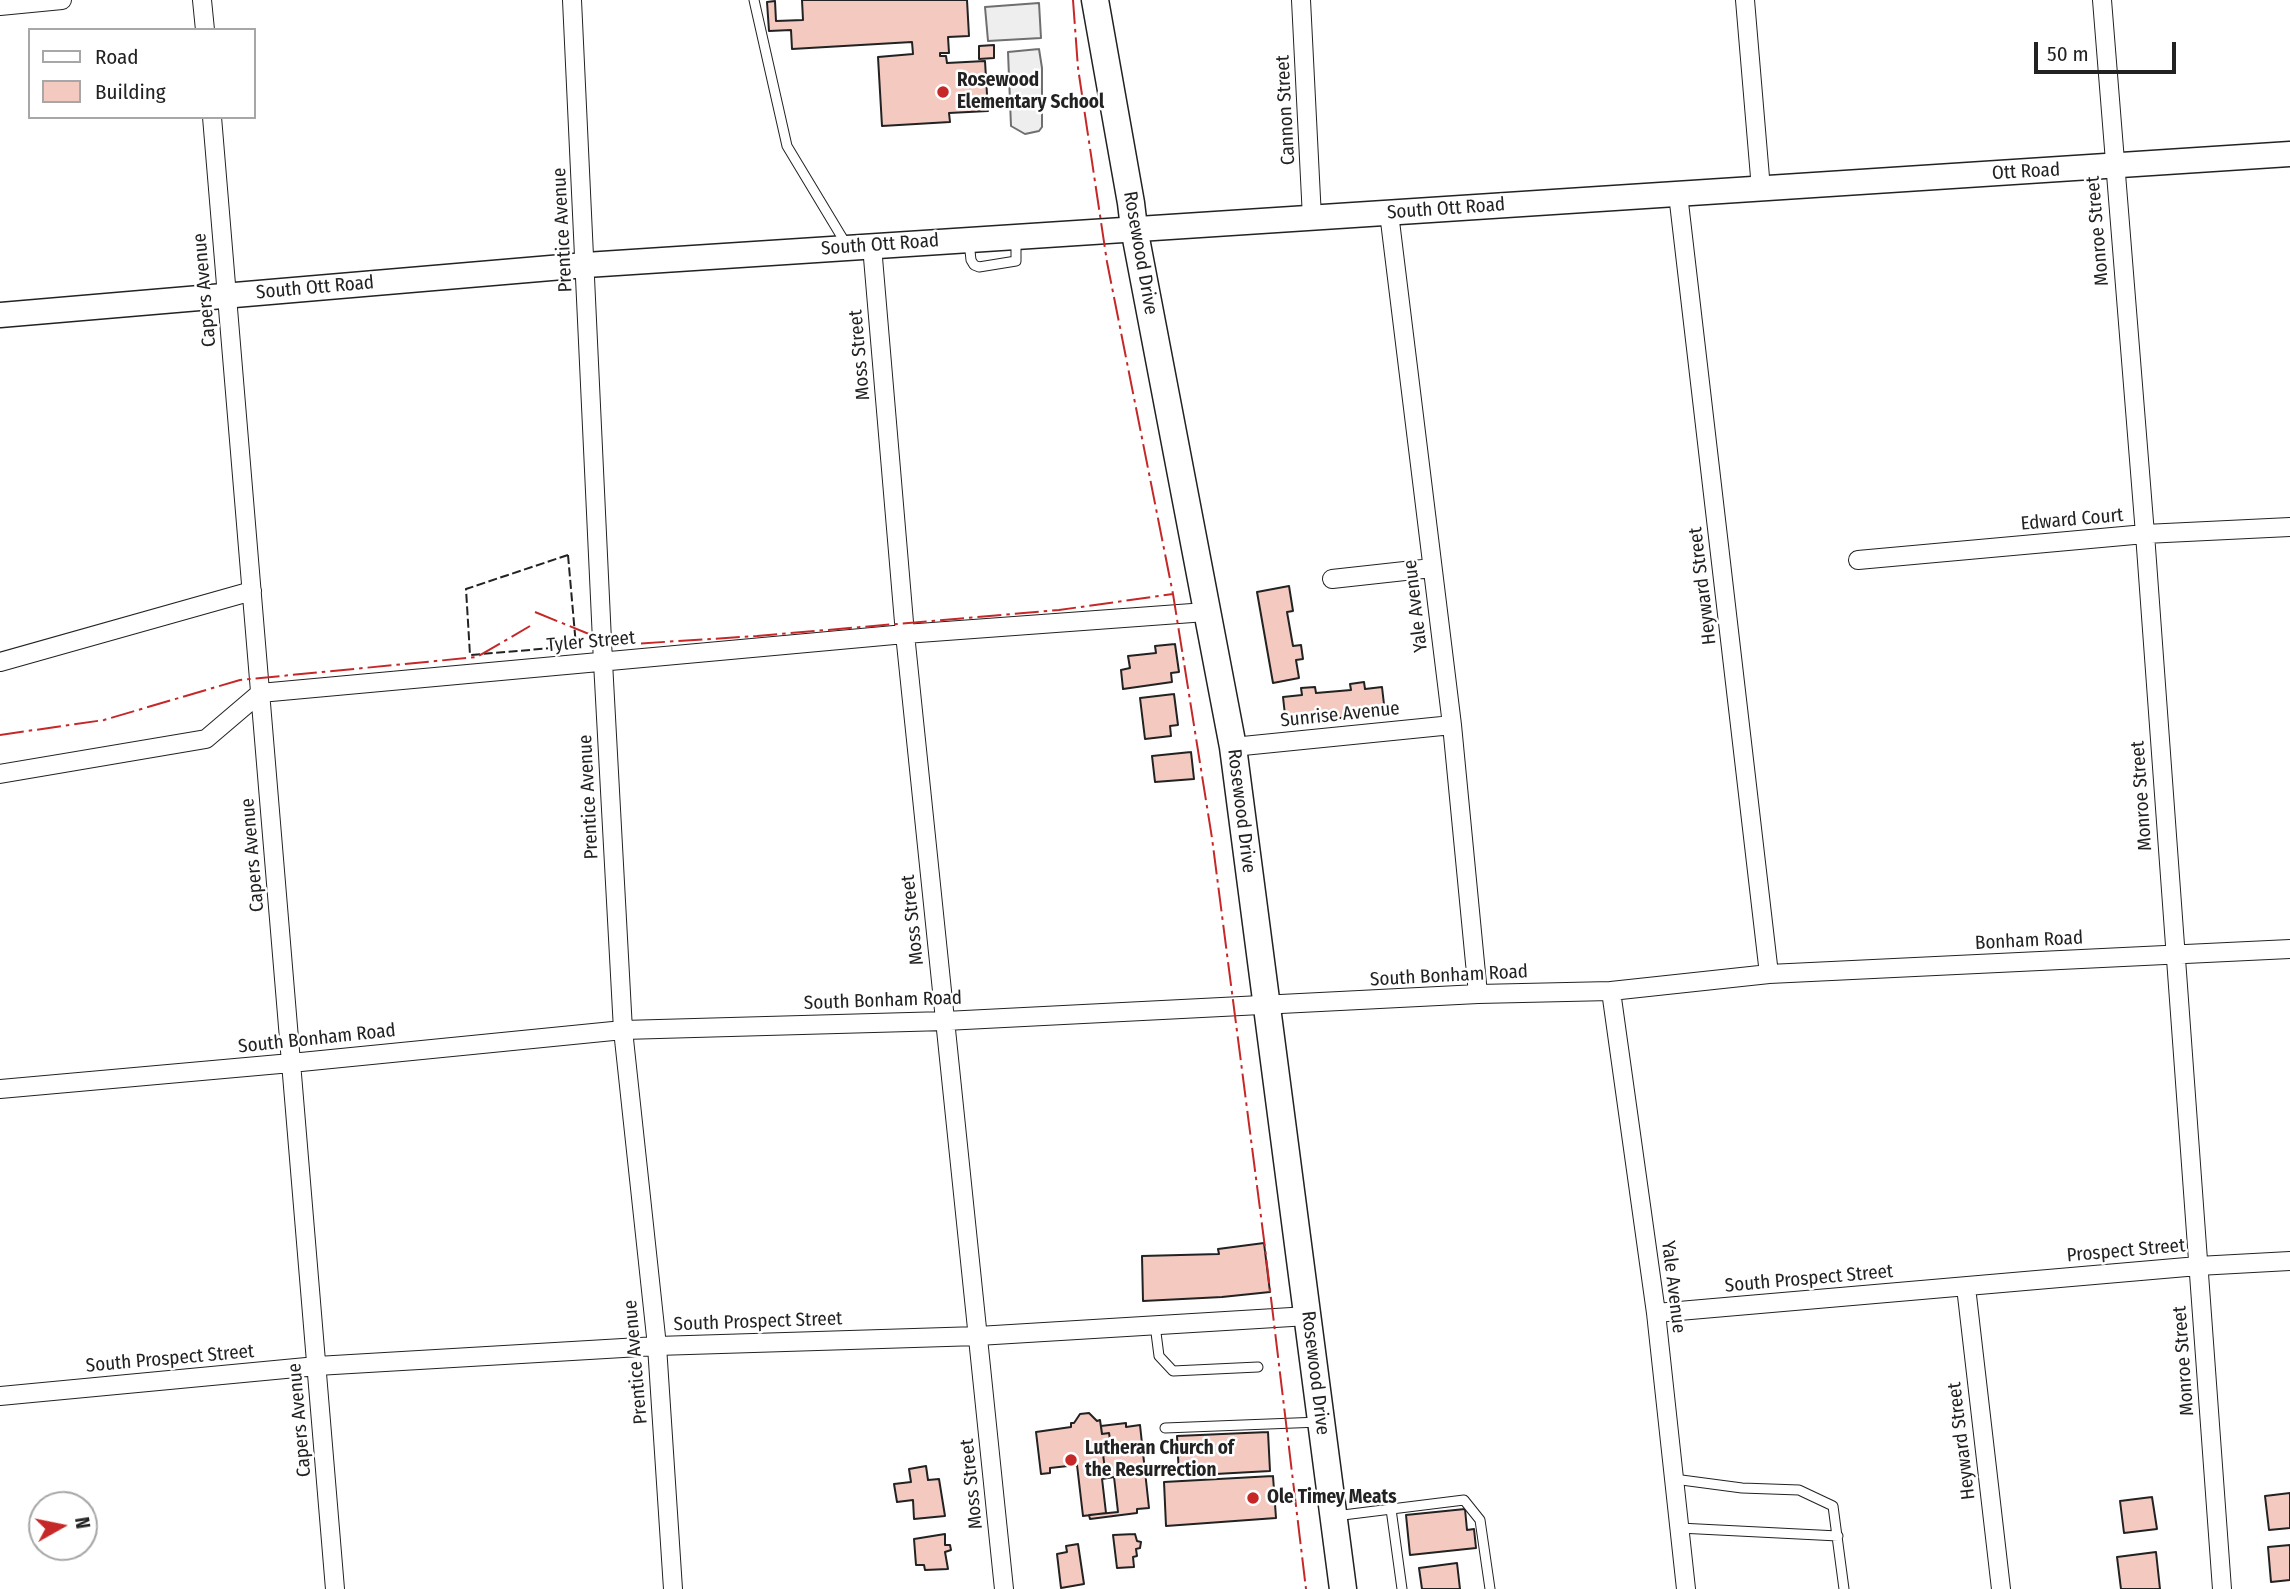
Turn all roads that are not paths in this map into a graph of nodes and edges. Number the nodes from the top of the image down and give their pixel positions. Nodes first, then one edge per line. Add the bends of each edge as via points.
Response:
1 (62, 0) edge
2 (202, 0) edge
3 (572, 0) edge
4 (754, 0) edge
5 (1095, 0) edge
6 (1114, 0) edge
7 (1301, 0) edge
8 (1745, 0) edge
9 (2102, 0) edge
10 (0, 6) edge
11 (205, 28) edge
12 (1102, 39) junction
13 (212, 119) edge
14 (2290, 154) edge
15 (2114, 164) junction
16 (1761, 189) junction
17 (1678, 194) junction
18 (1389, 213) junction
19 (1312, 218) junction
20 (1133, 228) junction
21 (860, 247) junction
22 (586, 265) junction
23 (227, 295) junction
24 (0, 315) edge
25 (2290, 527) edge
26 (2145, 534) junction
27 (1858, 560) dead end
28 (1432, 568) junction
29 (1332, 579) dead end
30 (252, 591) junction
31 (1206, 612) junction
32 (905, 634) junction
33 (0, 662) edge
34 (603, 662) junction
35 (260, 693) junction
36 (1451, 725) junction
37 (1233, 747) junction
38 (0, 774) edge
39 (2290, 949) edge
40 (2174, 955) junction
41 (1769, 974) junction
42 (1611, 990) junction
43 (1478, 995) junction
44 (1266, 1006) junction
45 (945, 1021) junction
46 (623, 1030) junction
47 (291, 1063) junction
48 (0, 1089) edge
49 (2290, 1261) edge
50 (2198, 1266) junction
51 (1966, 1287) junction
52 (1656, 1313) junction
53 (1308, 1316) junction
54 (1155, 1325) junction
55 (978, 1336) junction
56 (657, 1346) junction
57 (317, 1366) junction
58 (1258, 1367) dead end
59 (0, 1396) edge
60 (1321, 1422) junction
61 (1166, 1428) dead end
62 (1674, 1479) junction
63 (1391, 1509) junction
64 (1333, 1516) junction
65 (1679, 1528) junction
66 (1838, 1535) junction
67 (335, 1589) edge
68 (673, 1589) edge
69 (1004, 1589) edge
70 (1343, 1589) edge
71 (1402, 1589) edge
72 (1490, 1589) edge
73 (1686, 1589) edge
74 (1844, 1589) edge
75 (2001, 1589) edge
76 (2222, 1589) edge

1 - 10 street
2 - 11 street
3 - 22 street, Prentice Avenue
4 - 21 lane via 787,146
5 - 12 main road, Rosewood Drive
6 - 12 main road, Rosewood Drive
7 - 19 street, Cannon Street
8 - 16 street
9 - 15 street, Monroe Street
12 - 20 main road, Rosewood Drive
13 - 23 street, Capers Avenue
14 - 15 street, Ott Road
15 - 16 street, Ott Road
15 - 26 street, Monroe Street
16 - 17 street, South Ott Road
17 - 18 street, South Ott Road
17 - 41 street, Heyward Street
18 - 19 street, South Ott Road
18 - 28 street, Yale Avenue
19 - 20 street, South Ott Road
20 - 21 street, South Ott Road
20 - 31 main road, Rosewood Drive
21 - 22 street, South Ott Road
21 - 32 street, Moss Street
22 - 23 street, South Ott Road
22 - 34 street, Prentice Avenue
23 - 24 street, South Ott Road
23 - 30 street, Capers Avenue
25 - 26 street, Edward Court
26 - 27 street, Edward Court
26 - 40 street, Monroe Street
28 - 29 street
28 - 36 street, Yale Avenue
30 - 33 street
30 - 35 street, Capers Avenue
31 - 32 street, Tyler Street
31 - 37 main road, Rosewood Drive
32 - 34 street, Tyler Street
32 - 45 street, Moss Street
34 - 35 street, Tyler Street
34 - 46 street, Prentice Avenue
35 - 38 street via 206,739
35 - 47 street, Capers Avenue
36 - 37 street, Sunrise Avenue
36 - 43 street, Yale Avenue
37 - 44 main road, Rosewood Drive
39 - 40 street, Bonham Road
40 - 41 street, Bonham Road
40 - 50 street, Monroe Street
41 - 42 street, South Bonham Road
42 - 43 street, South Bonham Road
42 - 52 street, Yale Avenue
43 - 44 street, South Bonham Road
44 - 45 street, South Bonham Road
44 - 53 main road, Rosewood Drive
45 - 46 street, South Bonham Road
45 - 55 street, Moss Street
46 - 47 street, South Bonham Road
46 - 56 street, Prentice Avenue
47 - 48 street, South Bonham Road
47 - 57 street, Capers Avenue
49 - 50 street, Prospect Street
50 - 51 street, Prospect Street
50 - 76 street, Monroe Street
51 - 52 street, South Prospect Street
51 - 75 street, Heyward Street
52 - 62 street, Yale Avenue
53 - 54 street, South Prospect Street
53 - 60 main road, Rosewood Drive
54 - 55 street, South Prospect Street
54 - 58 lane via 1159,1356 1173,1371
55 - 56 street, South Prospect Street
55 - 69 street, Moss Street
56 - 57 street, South Prospect Street
56 - 68 street, Prentice Avenue
57 - 59 street, South Prospect Street
57 - 67 street, Capers Avenue
60 - 61 lane
60 - 64 main road, Rosewood Drive
62 - 65 street, Yale Avenue
62 - 66 lane via 1799,1490 1833,1506
63 - 64 lane
63 - 71 lane
63 - 72 lane via 1464,1500 1480,1520
64 - 70 main road, Rosewood Drive
65 - 66 lane
65 - 73 street, Yale Avenue
66 - 74 lane

